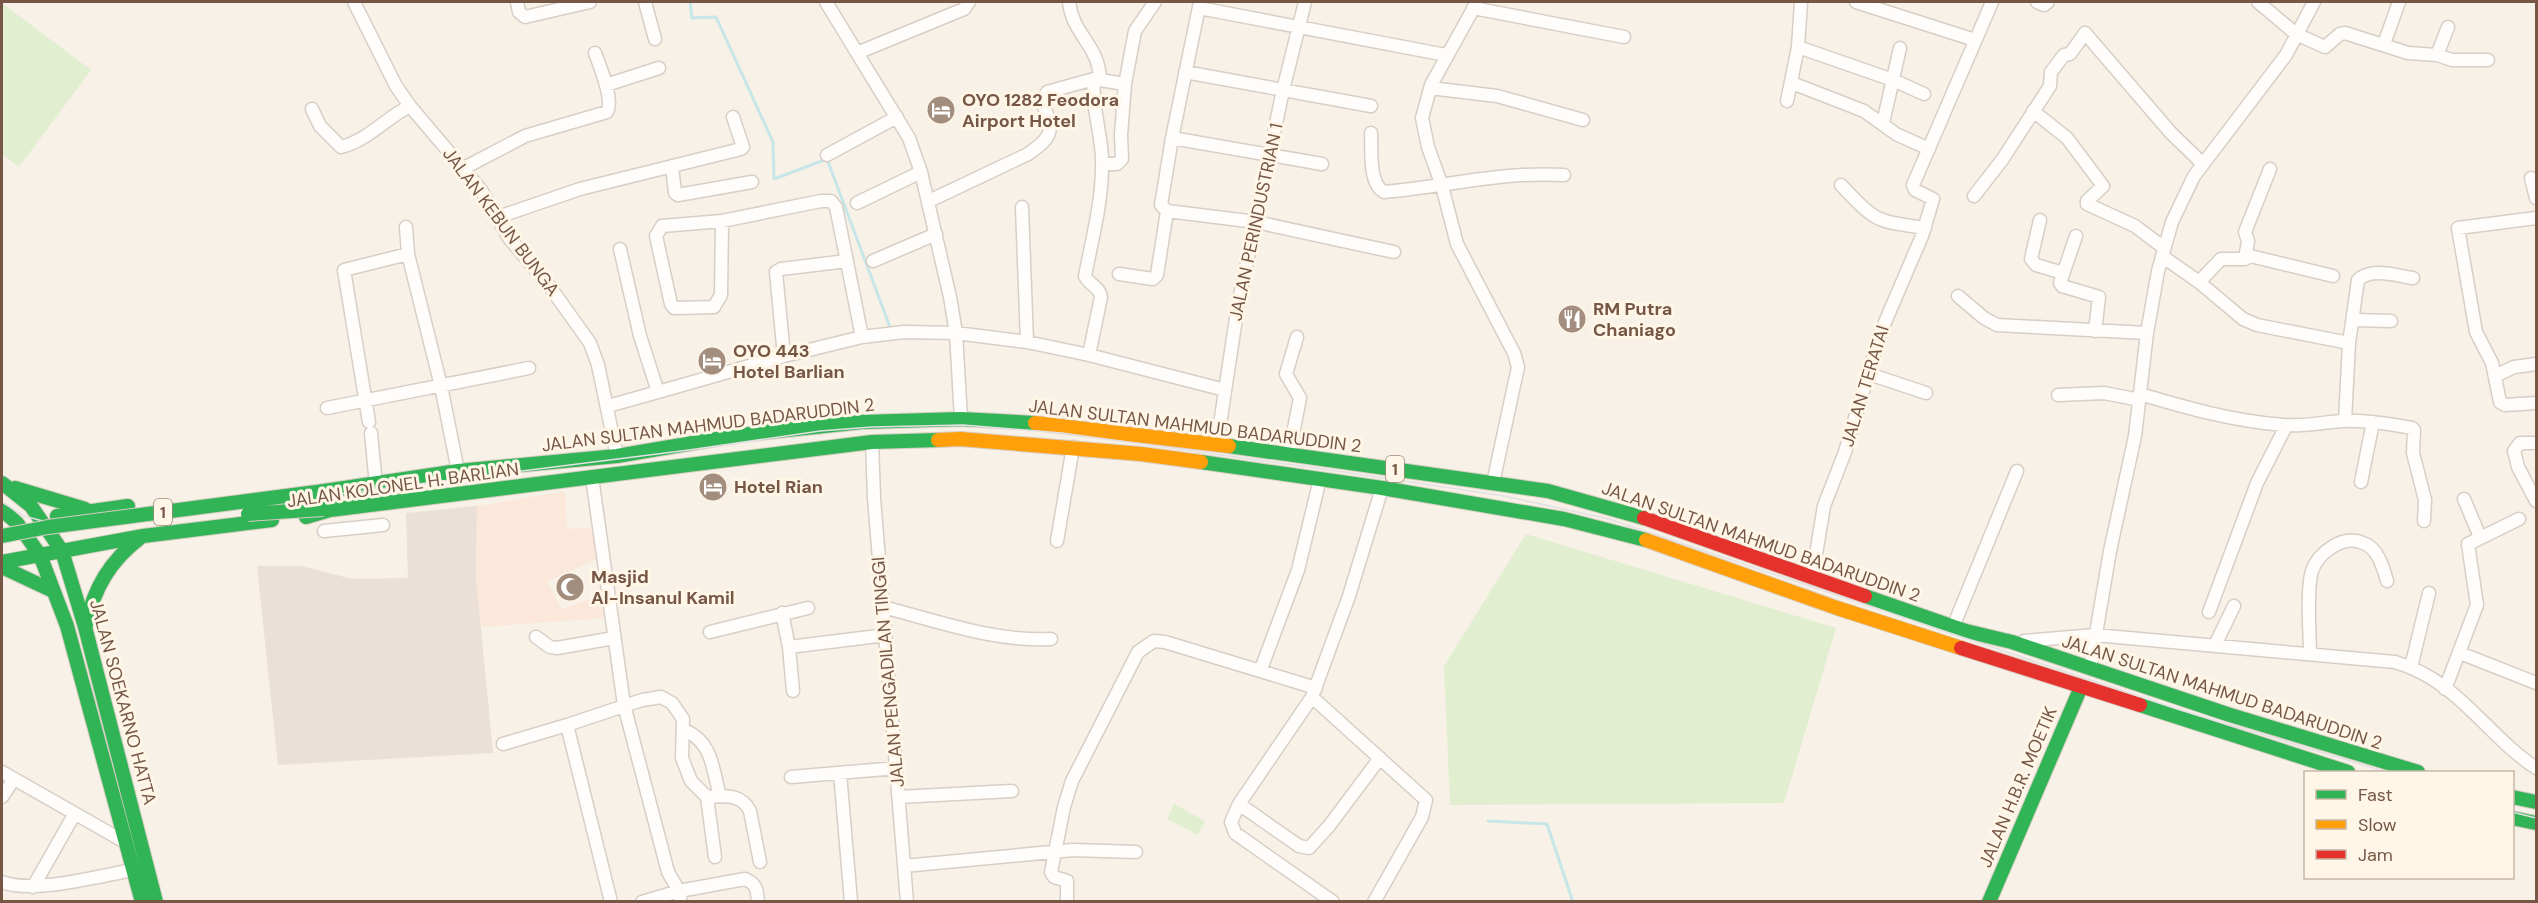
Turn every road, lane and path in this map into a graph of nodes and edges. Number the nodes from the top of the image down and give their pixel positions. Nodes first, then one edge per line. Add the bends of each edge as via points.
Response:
1 (354, 2) edge
2 (517, 2) edge
3 (590, 2) edge
4 (645, 2) edge
5 (826, 2) edge
6 (969, 2) edge
7 (1069, 2) edge
8 (1155, 2) edge
9 (1305, 2) edge
10 (1801, 2) edge
11 (1856, 2) edge
12 (1992, 2) edge
13 (2037, 2) edge
14 (2048, 2) edge
15 (2258, 2) edge
16 (2314, 2) edge
17 (2399, 2) edge
18 (1199, 5) edge
19 (1475, 5) edge
20 (1892, 7) edge
21 (2448, 27) dead end
22 (1298, 28) junction
23 (2296, 34) junction
24 (1624, 37) dead end
25 (655, 39) dead end
26 (1976, 40) junction
27 (2384, 44) junction
28 (1798, 47) junction
29 (1900, 48) dead end
30 (857, 52) junction
31 (595, 53) dead end
32 (2437, 54) junction
33 (1446, 55) junction
34 (2488, 60) dead end
35 (659, 68) dead end
36 (1185, 72) junction
37 (1097, 80) junction
38 (1893, 80) junction
39 (1792, 83) junction
40 (1125, 84) junction
41 (606, 86) junction
42 (1430, 88) junction
43 (1283, 90) junction
44 (1924, 94) dead end
45 (1787, 101) dead end
46 (410, 106) junction
47 (1371, 106) dead end
48 (312, 109) dead end
49 (2033, 111) junction
50 (733, 117) dead end
51 (897, 117) junction
52 (1582, 120) dead end
53 (1883, 123) junction
54 (1371, 133) dead end
55 (1172, 138) junction
56 (1929, 149) junction
57 (827, 155) dead end
58 (1270, 156) junction
59 (2202, 163) junction
60 (1102, 164) junction
61 (1322, 164) dead end
62 (672, 166) junction
63 (464, 168) junction
64 (2270, 169) dead end
65 (921, 172) junction
66 (1564, 175) dead end
67 (2530, 178) dead end
68 (752, 182) dead end
69 (1841, 185) dead end
70 (1442, 186) junction
71 (1974, 196) dead end
72 (2536, 198) edge
73 (929, 201) junction
74 (857, 203) dead end
75 (1022, 207) dead end
76 (1167, 211) junction
77 (498, 217) junction
78 (2536, 218) edge
79 (2040, 220) dead end
80 (722, 221) junction
81 (1256, 222) junction
82 (406, 226) dead end
83 (1925, 228) junction
84 (936, 234) junction
85 (2076, 237) dead end
86 (620, 249) dead end
87 (1394, 252) dead end
88 (2163, 252) junction
89 (408, 254) junction
90 (2246, 255) junction
91 (847, 261) junction
92 (873, 261) dead end
93 (2063, 273) junction
94 (1119, 274) dead end
95 (2333, 276) dead end
96 (2414, 278) dead end
97 (2199, 282) junction
98 (1958, 296) dead end
99 (2353, 320) junction
100 (2391, 321) dead end
101 (2095, 331) junction
102 (956, 333) junction
103 (2147, 333) junction
104 (862, 337) junction
105 (1297, 338) dead end
106 (1027, 342) junction
107 (2349, 343) junction
108 (1089, 355) junction
109 (784, 356) junction
110 (2536, 364) edge
111 (529, 368) dead end
112 (1869, 374) junction
113 (2495, 376) junction
114 (441, 386) junction
115 (1225, 390) junction
116 (658, 392) junction
117 (1926, 393) dead end
118 (2058, 395) dead end
119 (2140, 397) junction
120 (366, 401) junction
121 (2536, 403) edge
122 (608, 406) junction
123 (327, 408) dead end
124 (961, 419) junction
125 (2345, 421) junction
126 (2373, 422) junction
127 (2286, 426) junction
128 (872, 442) junction
129 (2536, 443) edge
130 (1217, 444) junction
131 (1073, 447) junction
132 (1289, 454) junction
133 (617, 456) junction
134 (458, 471) junction
135 (2017, 471) dead end
136 (592, 477) junction
137 (1320, 479) junction
138 (2361, 482) dead end
139 (2, 483) edge
140 (1493, 483) junction
141 (376, 485) junction
142 (1382, 488) junction
143 (1536, 489) junction
144 (329, 490) junction
145 (2535, 495) edge
146 (2464, 499) dead end
147 (2, 510) edge
148 (332, 510) junction
149 (90, 511) junction
150 (1531, 513) junction
151 (2519, 519) dead end
152 (2424, 521) dead end
153 (17, 523) junction
154 (2, 525) edge
155 (39, 525) junction
156 (383, 525) dead end
157 (345, 529) junction
158 (324, 531) dead end
159 (2, 536) edge
160 (143, 536) junction
161 (2480, 537) junction
162 (1057, 541) dead end
163 (94, 545) junction
164 (2, 548) edge
165 (62, 550) junction
166 (39, 555) junction
167 (2, 564) edge
168 (1812, 578) junction
169 (2387, 580) dead end
170 (53, 591) junction
171 (2429, 593) dead end
172 (2234, 606) dead end
173 (883, 607) junction
174 (808, 608) dead end
175 (2209, 612) dead end
176 (782, 613) junction
177 (86, 627) junction
178 (1953, 627) junction
179 (710, 632) dead end
180 (886, 635) junction
181 (2095, 635) junction
182 (536, 637) dead end
183 (614, 638) junction
184 (1051, 639) dead end
185 (2012, 642) junction
186 (2215, 645) junction
187 (789, 647) junction
188 (2460, 653) junction
189 (2310, 654) junction
190 (2411, 667) junction
191 (1261, 669) junction
192 (2090, 669) junction
193 (2536, 683) edge
194 (2081, 687) junction
195 (2445, 688) junction
196 (793, 691) dead end
197 (1314, 692) junction
198 (624, 705) junction
199 (567, 725) junction
200 (684, 730) junction
201 (503, 744) dead end
202 (1380, 758) junction
203 (897, 768) junction
204 (2536, 768) edge
205 (2345, 771) edge
206 (2415, 771) edge
207 (2, 772) edge
208 (840, 773) junction
209 (791, 777) dead end
210 (14, 779) junction
211 (1012, 791) dead end
212 (720, 796) junction
213 (2, 797) edge
214 (707, 797) junction
215 (899, 797) junction
216 (2514, 797) edge
217 (2536, 802) edge
218 (1239, 804) junction
219 (74, 814) junction
220 (2514, 818) edge
221 (2536, 823) edge
222 (125, 842) junction
223 (1136, 852) dead end
224 (1054, 853) junction
225 (715, 857) dead end
226 (760, 862) dead end
227 (904, 866) junction
228 (134, 870) junction
229 (2, 882) edge
230 (33, 887) junction
231 (680, 896) edge
232 (141, 902) edge
233 (156, 902) edge
234 (611, 902) edge
235 (642, 902) edge
236 (758, 902) edge
237 (850, 902) edge
238 (907, 902) edge
239 (1067, 902) edge
240 (1333, 902) edge
241 (1374, 902) edge
242 (1989, 902) edge

1 - 46 street, JALAN KEBUN BUNGA
2 - 3 street via 525,17
4 - 25 street
5 - 30 street
6 - 30 street via 964,9
7 - 37 street via 1072,21 1097,61
8 - 40 street via 1135,31
9 - 22 street, JALAN PERINDUSTRIAN 1
10 - 28 street
11 - 20 street
12 - 26 street
13 - 14 street
15 - 23 street
16 - 23 street
17 - 27 street
18 - 22 street
18 - 36 street
19 - 24 street
19 - 33 street
20 - 26 street
21 - 32 street
22 - 33 street
22 - 43 street, JALAN PERINDUSTRIAN 1
23 - 27 street via 2325,47 2344,33
23 - 59 street via 2283,59
26 - 56 street
27 - 32 street via 2408,53
28 - 38 street
28 - 39 street
29 - 38 street
30 - 51 street
31 - 41 street
32 - 34 street via 2452,60
33 - 42 street
35 - 41 street
36 - 43 street
36 - 55 street
37 - 40 street
37 - 60 street via 1092,94
37 - 73 street via 1047,92 1042,102 1051,123 1050,133 1042,144
38 - 44 street
38 - 53 street
39 - 45 street
39 - 53 street via 1864,111
40 - 60 street via 1122,159 1117,164
41 - 63 street via 607,112 525,136
42 - 52 street via 1497,96
42 - 70 street via 1422,118
43 - 47 street
43 - 58 street, JALAN PERINDUSTRIAN 1
46 - 48 street via 341,147 320,126
46 - 63 street, JALAN KEBUN BUNGA
49 - 59 street via 2050,86 2051,72 2085,33
49 - 71 street
49 - 88 street via 2067,138 2103,186 2087,204 2135,226
50 - 62 street via 741,150
51 - 57 street
51 - 65 street
53 - 56 street via 1896,134
54 - 70 street via 1374,180 1379,189 1384,192
55 - 58 street
55 - 76 street via 1161,205
56 - 83 street, JALAN TERATAI via 1913,187 1933,199
58 - 61 street
58 - 81 street, JALAN PERINDUSTRIAN 1
59 - 88 street via 2186,189
60 - 108 street via 1085,276 1101,294
62 - 68 street via 678,195
62 - 77 street via 580,189
63 - 77 street, JALAN KEBUN BUNGA
64 - 90 street via 2245,232
65 - 73 street
65 - 74 street
66 - 70 street via 1489,177
67 - 72 street
69 - 83 street via 1876,219
70 - 140 street via 1457,244 1518,367
73 - 84 street
75 - 106 street
76 - 81 street
76 - 94 street via 1157,275 1153,279
77 - 122 street, JALAN KEBUN BUNGA via 514,245 590,343
78 - 113 street via 2458,228 2476,332
79 - 93 street via 2031,259 2036,265
80 - 80 street via 662,226 657,231 674,308 714,306 719,301
80 - 91 street via 831,201 836,207
81 - 87 street
81 - 115 street, JALAN PERINDUSTRIAN 1
82 - 89 street
83 - 112 street, JALAN TERATAI via 1886,320
84 - 92 street
84 - 102 street
85 - 93 street
86 - 116 street via 640,336
88 - 97 street
88 - 103 street
89 - 114 street
89 - 120 street via 344,270
90 - 95 street
90 - 97 street via 2242,260 2221,260
91 - 104 street
91 - 109 street via 776,272
93 - 101 street via 2062,286 2100,298
96 - 99 street via 2383,273 2361,277
97 - 107 street via 2251,323
98 - 101 street via 1997,325
99 - 100 street
99 - 107 street
101 - 103 street
102 - 104 street via 904,332
102 - 106 street
102 - 124 street
103 - 119 street
104 - 109 street
105 - 132 street via 1286,374 1300,398
106 - 108 street
107 - 125 street
108 - 115 street
109 - 116 street
110 - 113 street via 2514,367
111 - 114 street
112 - 117 street
112 - 168 street, JALAN TERATAI via 1824,506
113 - 121 street via 2503,404
114 - 120 street
114 - 134 street
115 - 130 street, JALAN PERINDUSTRIAN 1
116 - 122 street
118 - 119 street via 2104,393
119 - 127 street via 2221,417
119 - 181 street
120 - 123 street
120 - 141 street
122 - 133 street, JALAN KEBUN BUNGA
124 - 130 main road, JALAN SULTAN MAHMUD BADARUDDIN 2 / 1 via 1044,423
124 - 133 main road, JALAN SULTAN MAHMUD BADARUDDIN 2 / 1 via 851,423 740,435
125 - 126 street
125 - 127 street
126 - 138 street
126 - 152 street via 2414,429 2413,453 2426,500
127 - 175 street via 2257,483
128 - 131 main road, JALAN KOLONEL H. BARLIAN / 1 via 960,439
128 - 136 main road, JALAN KOLONEL H. BARLIAN / 1
128 - 173 street, JALAN PENGADILAN TINGGI
129 - 145 street via 2520,443 2514,451 2518,467
130 - 132 main road, JALAN SULTAN MAHMUD BADARUDDIN 2 / 1
131 - 137 main road, JALAN KOLONEL H. BARLIAN / 1
131 - 162 street
132 - 140 main road, JALAN SULTAN MAHMUD BADARUDDIN 2 / 1
133 - 134 main road, JALAN SULTAN MAHMUD BADARUDDIN 2 / 1
134 - 141 main road, JALAN SULTAN MAHMUD BADARUDDIN 2 / 1
135 - 178 street
136 - 148 main road, JALAN KOLONEL H. BARLIAN / 1
136 - 183 street
137 - 142 main road, JALAN KOLONEL H. BARLIAN / 1
137 - 191 street via 1298,570
139 - 149 main road
139 - 155 main road, JALAN SOEKARNO HATTA via 31,507
140 - 143 main road, JALAN SULTAN MAHMUD BADARUDDIN 2 / 1
141 - 144 main road, JALAN SULTAN MAHMUD BADARUDDIN 2 / 1
142 - 150 main road, JALAN KOLONEL H. BARLIAN / 1
142 - 197 street
143 - 150 main road
143 - 168 main road, JALAN SULTAN MAHMUD BADARUDDIN 2 / 1 via 1632,514
144 - 149 main road, JALAN KOLONEL H. BARLIAN / 1 via 316,484 299,484
144 - 159 main road, JALAN SULTAN MAHMUD BADARUDDIN 2 / 1, bridge
146 - 161 street
147 - 153 main road
148 - 157 street
148 - 160 main road, JALAN KOLONEL H. BARLIAN / 1
148 - 164 main road, 1, bridge via 254,513
149 - 155 main road, JALAN KOLONEL H. BARLIAN / 1
149 - 163 main road via 82,527
150 - 194 main road, JALAN KOLONEL H. BARLIAN / 1 via 1650,541 1847,611
151 - 161 street
153 - 154 main road
153 - 155 main road
153 - 166 main road, JALAN SOEKARNO HATTA
155 - 165 main road, JALAN SOEKARNO HATTA
155 - 166 main road
156 - 157 street
157 - 158 street
160 - 163 main road, JALAN KOLONEL H. BARLIAN / 1
160 - 177 main road via 104,573 89,605
161 - 188 street via 2468,545 2477,605
163 - 165 main road, JALAN KOLONEL H. BARLIAN / 1
165 - 166 main road, JALAN KOLONEL H. BARLIAN
165 - 177 main road, JALAN SOEKARNO HATTA
166 - 167 main road, JALAN KOLONEL H. BARLIAN
166 - 170 main road, JALAN SOEKARNO HATTA
167 - 170 main road
168 - 178 main road, JALAN SULTAN MAHMUD BADARUDDIN 2 / 1
169 - 189 street via 2380,560 2363,542 2340,543 2324,553 2311,575
170 - 222 main road, JALAN SOEKARNO HATTA via 67,626
171 - 190 street
172 - 186 street
173 - 180 street, JALAN PENGADILAN TINGGI
173 - 184 street via 992,634 1025,640
174 - 176 street
176 - 179 street
176 - 187 street
177 - 233 main road, JALAN SOEKARNO HATTA
178 - 185 main road, JALAN SULTAN MAHMUD BADARUDDIN 2 / 1
180 - 187 street
180 - 203 street, JALAN PENGADILAN TINGGI
181 - 185 street
181 - 186 street
181 - 192 street
182 - 183 street via 557,648
183 - 198 street
185 - 192 main road, JALAN SULTAN MAHMUD BADARUDDIN 2 / 1
186 - 189 street
187 - 196 street
188 - 193 street
188 - 195 street
189 - 190 street via 2381,660
190 - 195 street
191 - 197 street
191 - 224 street via 1165,642 1154,641 1137,652 1072,781
192 - 206 main road, JALAN SULTAN MAHMUD BADARUDDIN 2 / 1
194 - 205 main road, JALAN KOLONEL H. BARLIAN / 1
194 - 242 main road, JALAN H.B.R. MOETIK
195 - 204 street
197 - 202 street
197 - 218 street
198 - 199 street
198 - 200 street via 667,699 683,719
198 - 231 street via 668,872
199 - 201 street
199 - 234 street
200 - 212 street via 697,735 706,745
200 - 214 street via 682,758 691,781
202 - 218 street via 1309,848 1299,846
202 - 241 street via 1423,796 1426,807
203 - 208 street
203 - 215 street, JALAN PENGADILAN TINGGI
207 - 210 street
208 - 209 street
208 - 237 street
210 - 213 street
210 - 219 street
211 - 215 street
212 - 214 street
212 - 226 street via 735,797 747,804
214 - 225 street
215 - 227 street, JALAN PENGADILAN TINGGI
216 - 217 main road
218 - 240 street via 1231,822 1234,833
219 - 222 street
219 - 230 street
220 - 221 main road
222 - 228 main road, JALAN SOEKARNO HATTA
223 - 224 street
224 - 227 street
224 - 239 street via 1052,875 1067,881
227 - 238 street, JALAN PENGADILAN TINGGI
228 - 230 street
228 - 232 main road, JALAN SOEKARNO HATTA
229 - 230 street
231 - 235 street
231 - 236 street via 746,879 757,889

